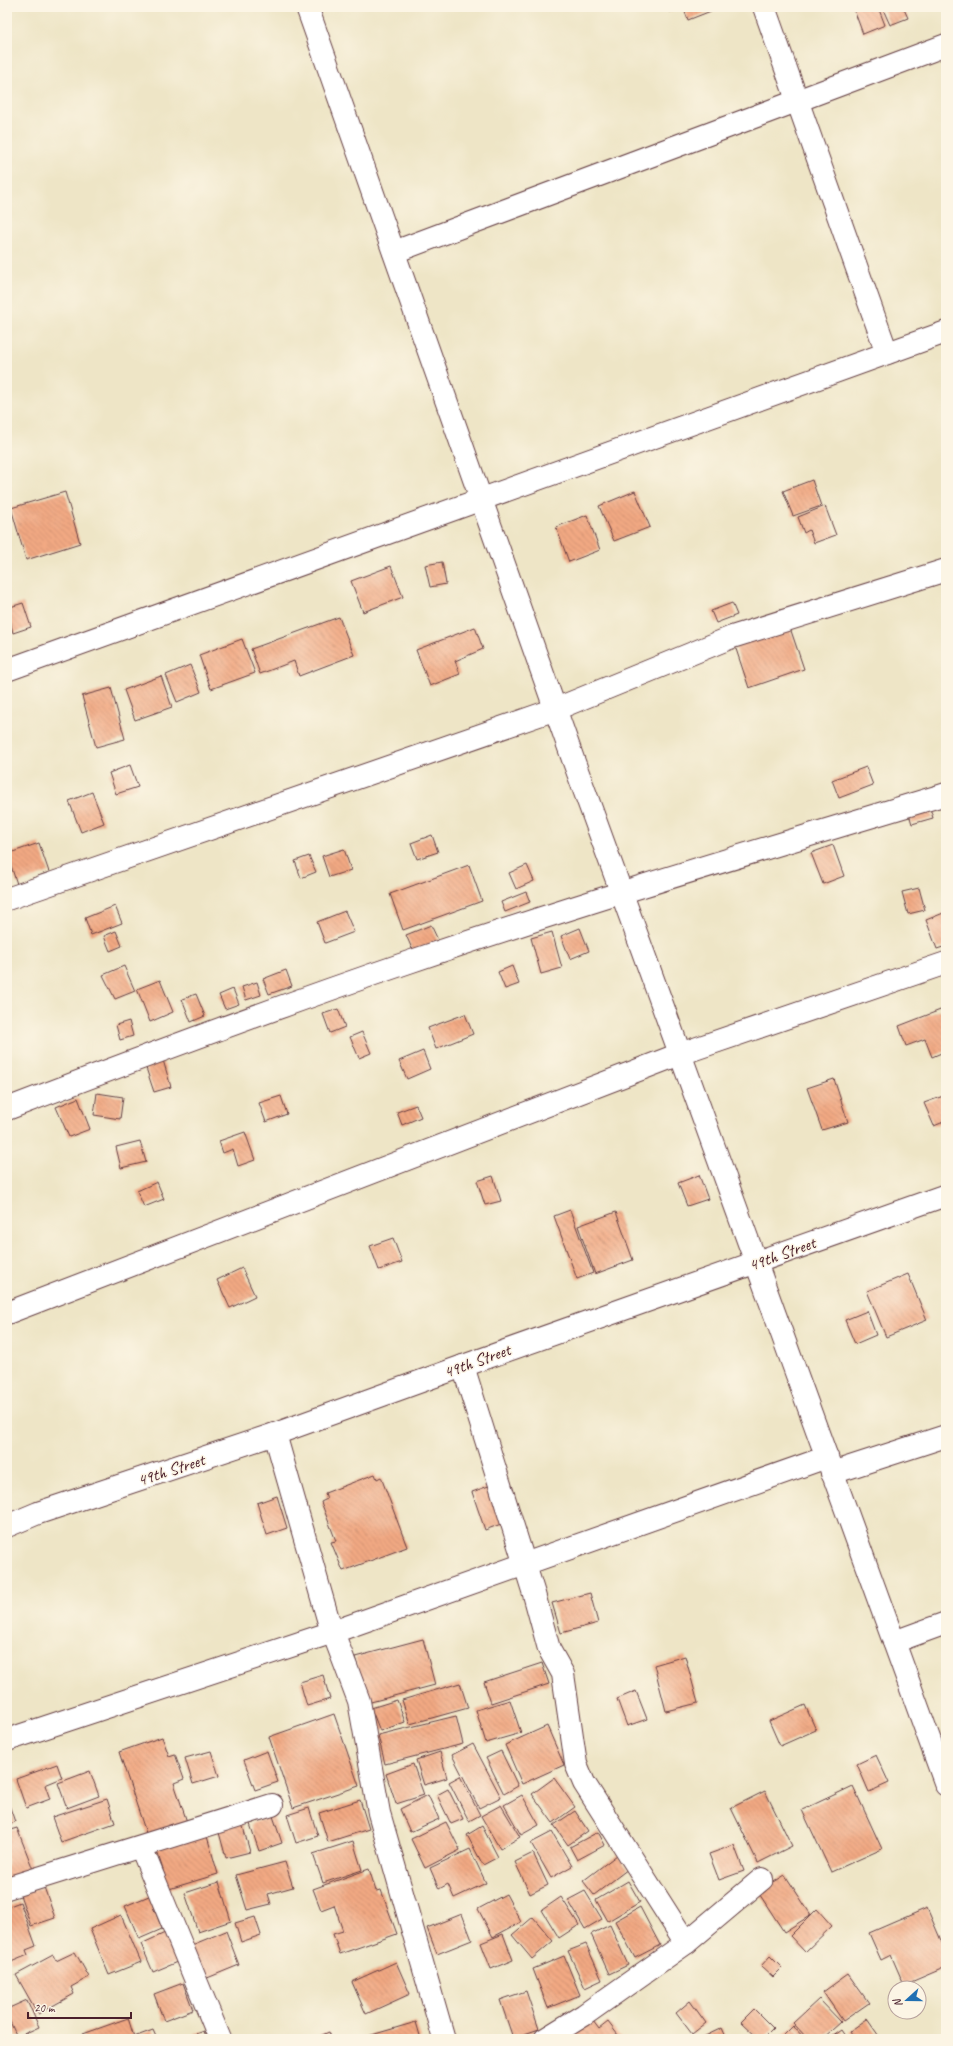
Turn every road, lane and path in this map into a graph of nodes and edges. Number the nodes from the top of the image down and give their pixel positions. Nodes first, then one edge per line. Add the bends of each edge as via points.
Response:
1 (307, 7) edge
2 (764, 7) edge
3 (946, 45) edge
4 (798, 100) junction
5 (394, 252) junction
6 (946, 332) edge
7 (887, 353) junction
8 (481, 498) junction
9 (946, 570) edge
10 (7, 670) edge
11 (556, 709) junction
12 (946, 794) edge
13 (622, 892) junction
14 (7, 899) edge
15 (946, 963) edge
16 (680, 1054) junction
17 (7, 1109) edge
18 (946, 1195) edge
19 (756, 1263) junction
20 (7, 1313) edge
21 (463, 1366) junction
22 (276, 1434) junction
23 (946, 1436) edge
24 (830, 1465) junction
25 (7, 1526) edge
26 (524, 1564) junction
27 (946, 1623) edge
28 (332, 1632) junction
29 (894, 1642) junction
30 (7, 1740) edge
31 (946, 1785) edge
32 (272, 1805) dead end
33 (141, 1847) junction
34 (762, 1879) dead end
35 (7, 1888) edge
36 (686, 1943) junction
37 (220, 2039) edge
38 (444, 2039) edge
39 (545, 2039) edge

1 - 5 street
2 - 4 street
3 - 4 street
4 - 5 street
4 - 7 street
5 - 8 street
6 - 7 street
7 - 8 street
8 - 10 street
8 - 11 street
9 - 11 street via 732,637
11 - 13 street
11 - 14 street
12 - 13 street
13 - 16 street
13 - 17 street via 408,962
15 - 16 street
16 - 19 street
16 - 20 street
18 - 19 street, 49th Street
19 - 21 street, 49th Street
19 - 24 street
21 - 22 street, 49th Street
21 - 26 street
22 - 25 street, 49th Street via 38,1513
22 - 28 street
23 - 24 street
24 - 26 street
24 - 29 street
26 - 28 street
26 - 36 street via 549,1649 563,1674 576,1764 584,1783
27 - 29 street
28 - 30 street
28 - 38 street via 359,1701 380,1813
29 - 31 street
32 - 33 street
33 - 35 street
33 - 37 street
34 - 36 street
36 - 39 street via 584,2016

